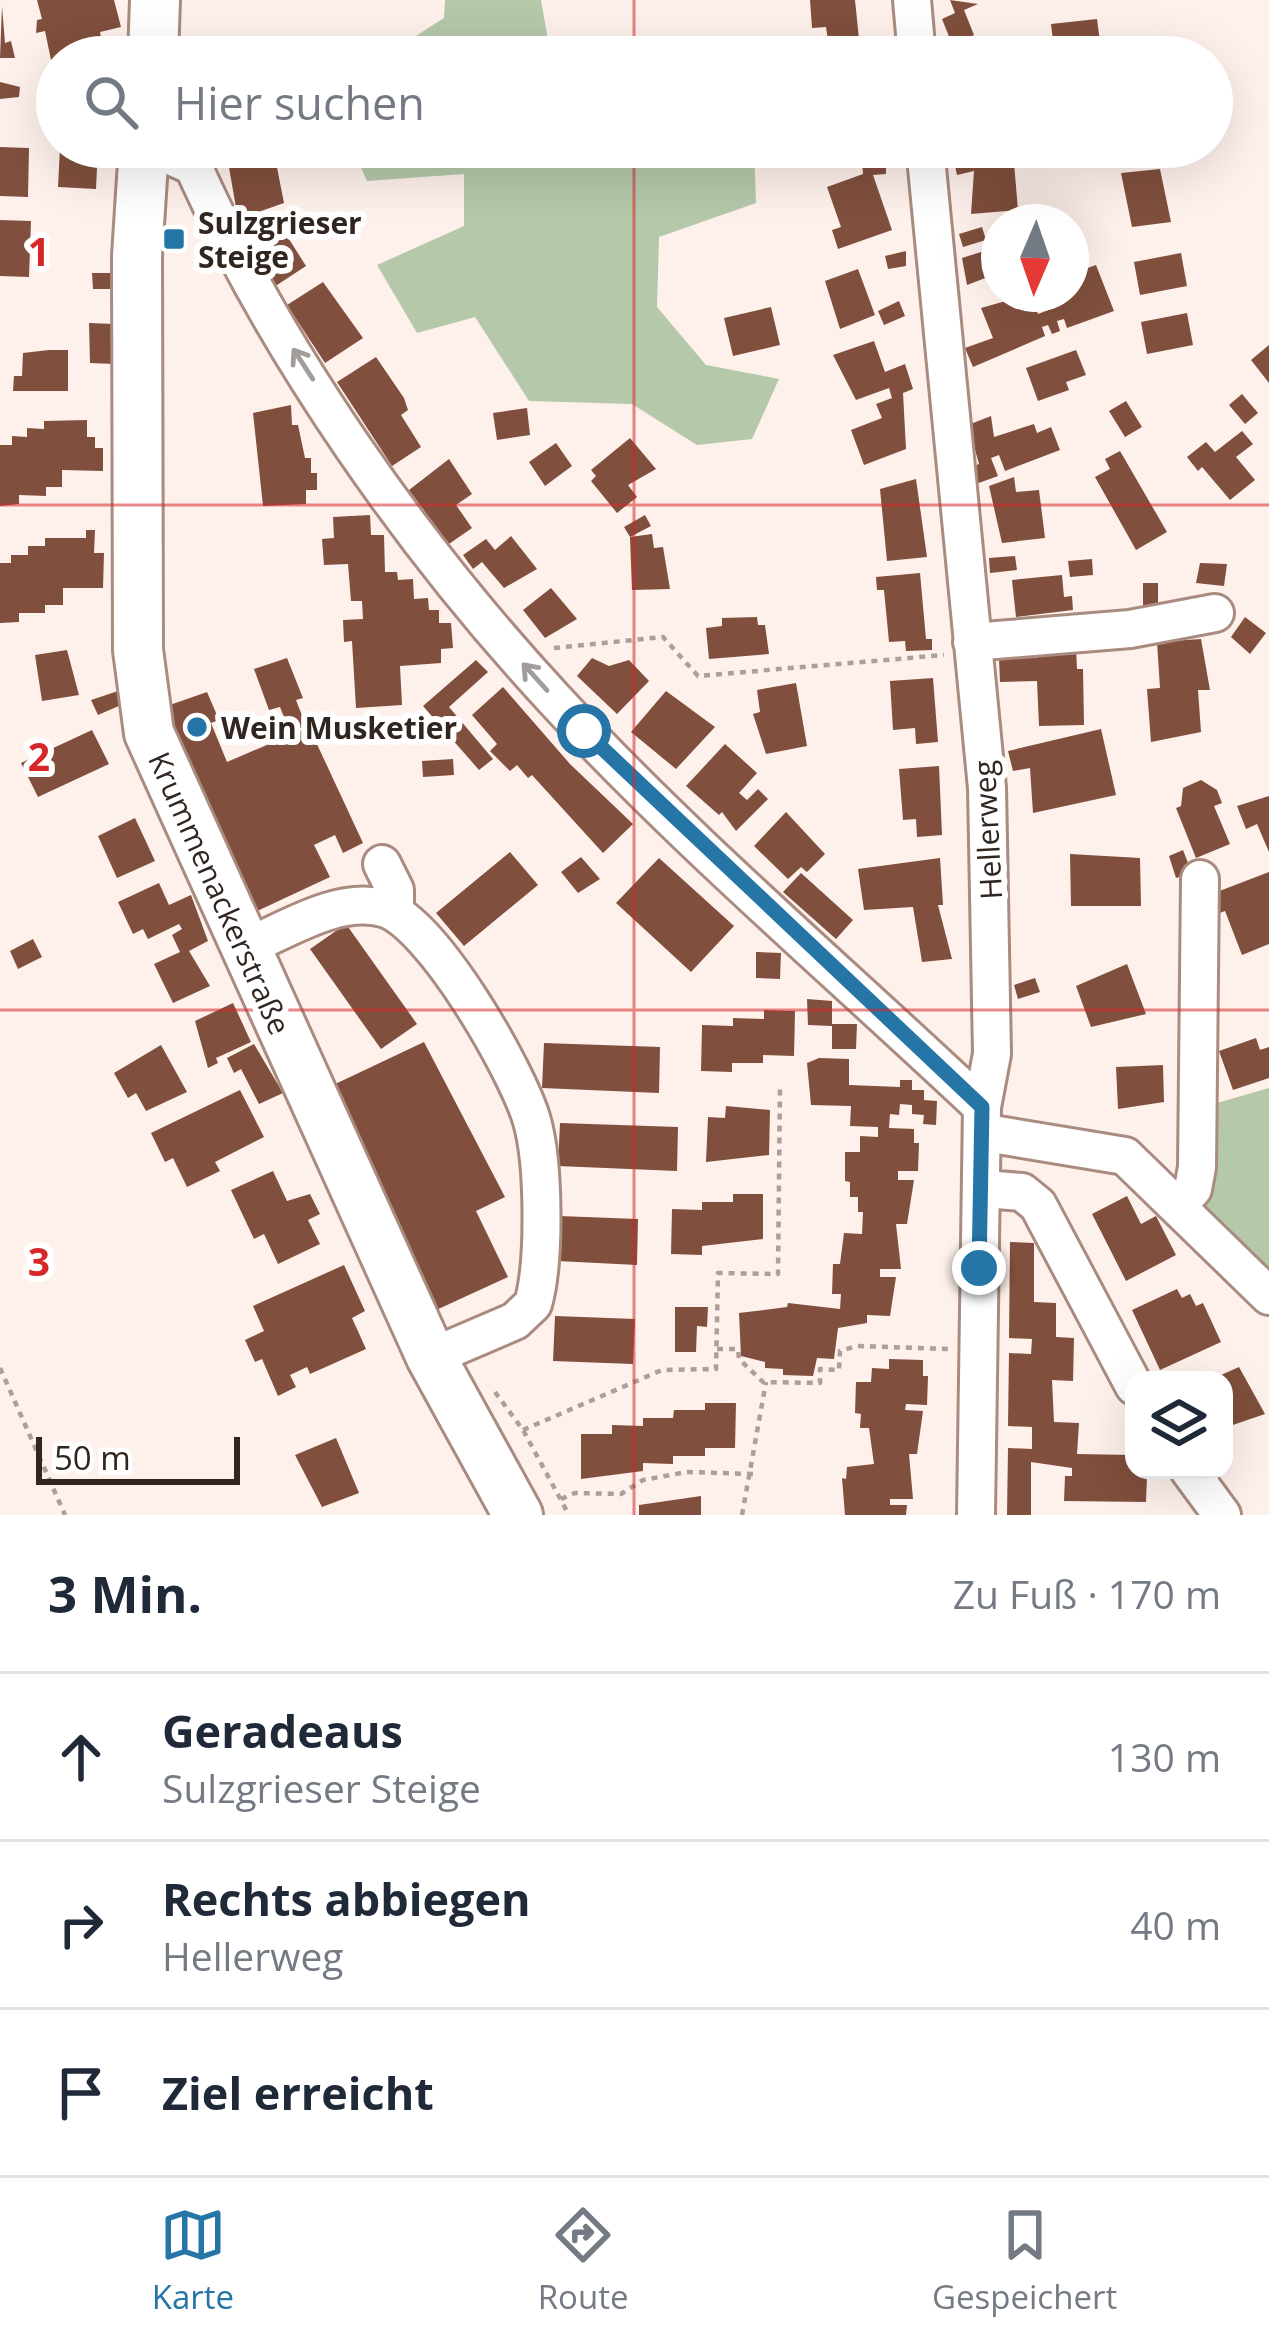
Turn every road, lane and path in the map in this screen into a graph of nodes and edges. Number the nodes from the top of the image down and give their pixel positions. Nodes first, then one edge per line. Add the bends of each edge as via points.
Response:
1 (154, 0) edge
2 (912, 0) edge
3 (153, 36) edge
4 (915, 36) edge
5 (145, 168) edge
6 (194, 168) edge
7 (927, 168) edge
8 (1215, 613) dead end
9 (973, 648) junction
10 (513, 652) junction
11 (382, 864) dead end
12 (1200, 879) dead end
13 (395, 912) junction
14 (244, 948) junction
15 (780, 1084) dead end
16 (984, 1120) junction
17 (984, 1189) junction
18 (1178, 1205) junction
19 (1269, 1296) edge
20 (717, 1349) junction
21 (977, 1350) junction
22 (431, 1357) junction
23 (0, 1368) edge
24 (1126, 1371) edge
25 (766, 1382) junction
26 (524, 1430) dead end
27 (753, 1474) junction
28 (1196, 1479) edge
29 (540, 1507) edge
30 (65, 1515) edge
31 (742, 1515) edge
32 (976, 1515) edge
33 (1222, 1515) edge

1 - 3 main road
2 - 4 street
5 - 14 main road, Krummenackerstraße via 137,256 140,684 178,807
10 -> 6 street via 372,471 240,268
7 - 9 street, Hellerweg
8 - 9 street
9 - 10 path via 698,676 663,637
9 - 16 street, Hellerweg via 991,903
16 -> 10 street via 649,796
11 - 13 street
12 - 18 street via 1196,1181
13 - 14 street via 344,908
13 - 22 street via 415,926 460,988 522,1096 537,1148 532,1304 514,1321
14 - 22 main road, Krummenackerstraße
15 - 20 path via 778,1274 718,1273
16 - 17 street, Hellerweg
16 - 18 street via 1116,1152
17 - 21 street, Hellerweg
17 - 24 street via 1022,1192 1038,1205
18 - 19 street
20 - 25 path via 738,1349
20 - 26 path via 716,1369 662,1370
21 - 25 path via 857,1346 840,1352 839,1370 820,1369 820,1383
21 - 32 street, Hellerweg
22 - 29 main road, Krummenackerstraße
23 - 30 path
25 - 27 path
27 - 29 path via 687,1472 643,1480 621,1494 575,1493
27 - 31 path
28 - 33 street

